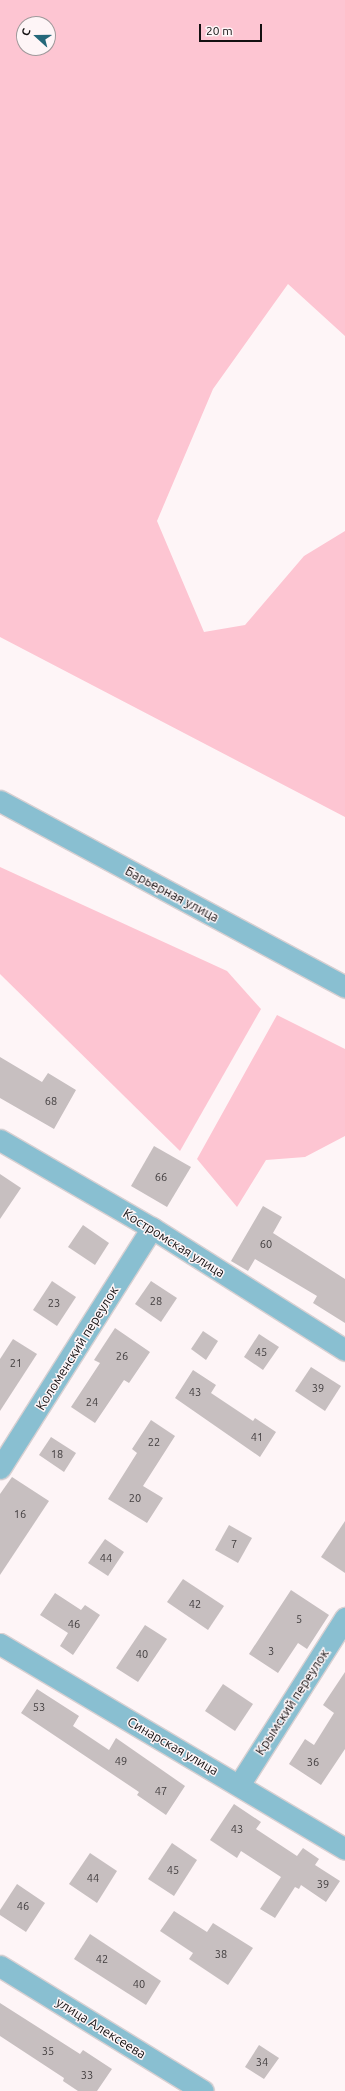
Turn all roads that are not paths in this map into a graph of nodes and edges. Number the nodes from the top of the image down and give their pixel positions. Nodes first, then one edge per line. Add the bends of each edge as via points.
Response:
1 (0, 802) edge
2 (345, 987) edge
3 (0, 1140) edge
4 (152, 1228) junction
5 (345, 1350) edge
6 (0, 1468) edge
7 (345, 1618) edge
8 (0, 1644) edge
9 (239, 1784) junction
10 (345, 1849) edge
11 (0, 1966) edge
12 (203, 2091) edge

1 - 2 street, Барьерная улица
3 - 4 street, Костромская улица
4 - 5 street, Костромская улица
4 - 6 street, Коломенский переулок
7 - 9 street, Крымский переулок
8 - 9 street, Синарская улица
9 - 10 street, Синарская улица
11 - 12 street, улица Алексеева

